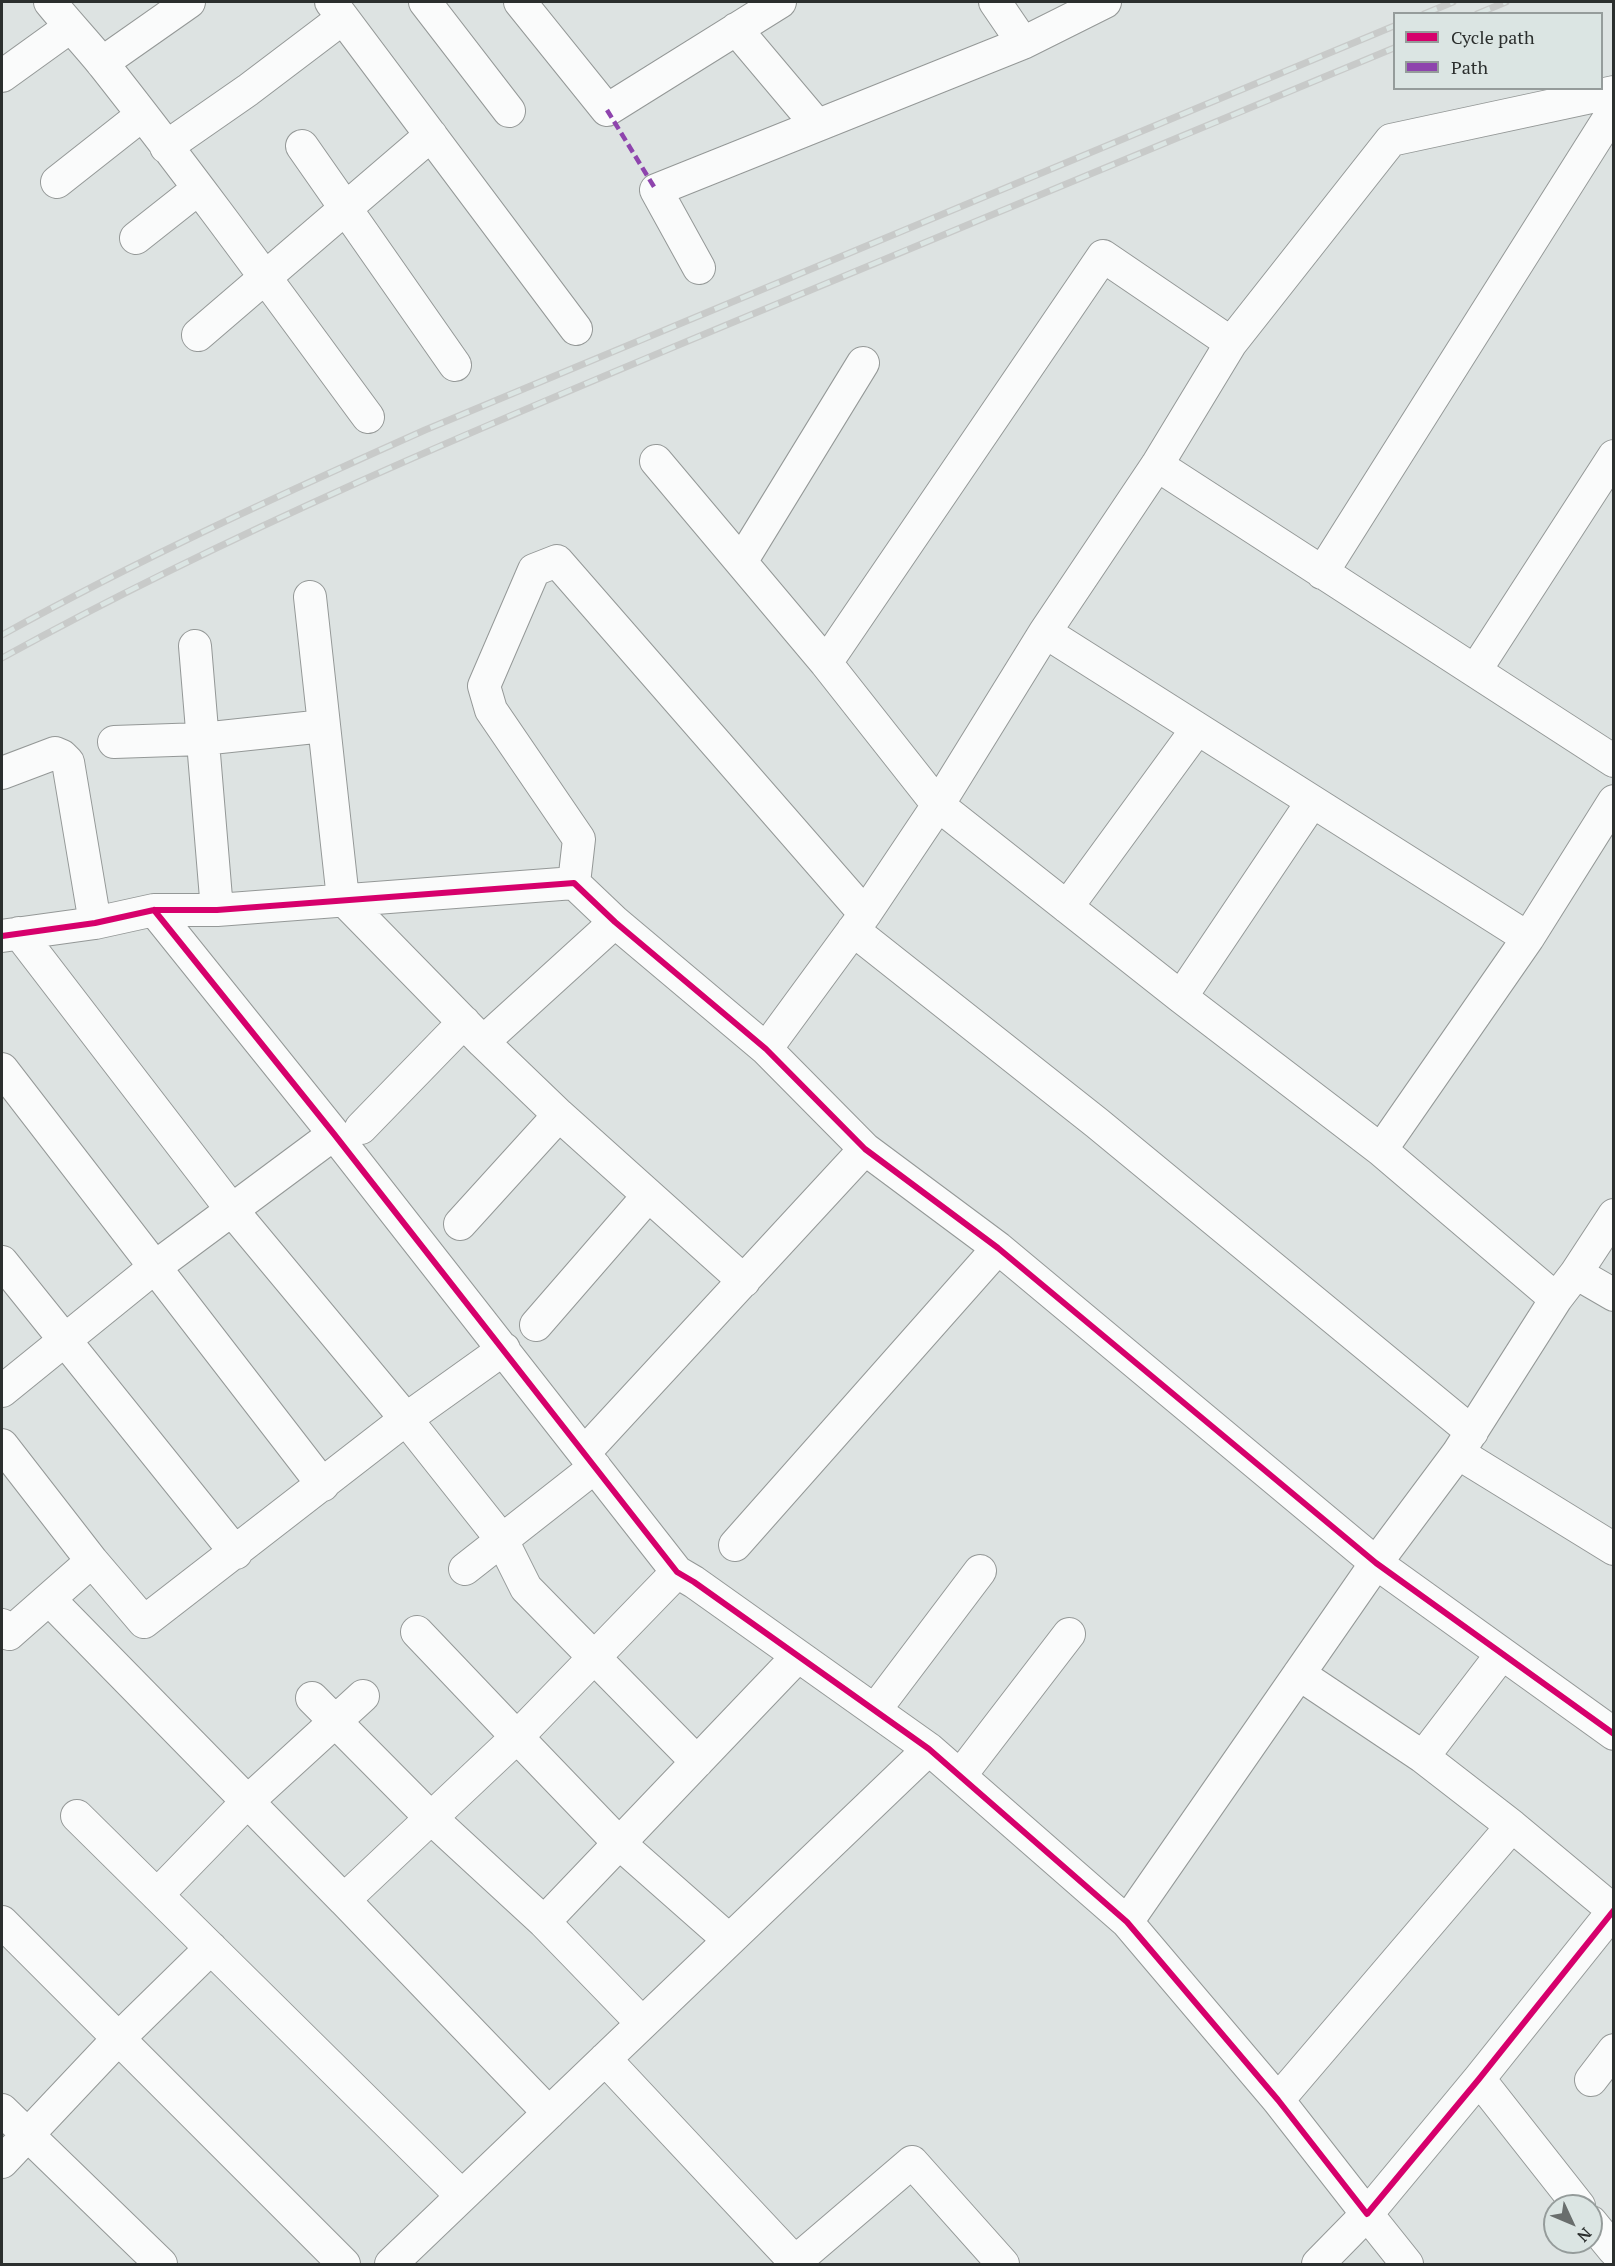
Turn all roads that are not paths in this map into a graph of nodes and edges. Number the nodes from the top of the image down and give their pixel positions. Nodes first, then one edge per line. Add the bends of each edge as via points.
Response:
1 (50, 2) edge
2 (189, 2) edge
3 (425, 2) edge
4 (520, 2) edge
5 (780, 2) edge
6 (996, 2) edge
7 (1105, 2) edge
8 (340, 8) edge
9 (70, 27) junction
10 (736, 29) junction
11 (1023, 43) junction
12 (102, 63) junction
13 (2, 76) edge
14 (1614, 92) edge
15 (1614, 110) edge
16 (509, 111) dead end
17 (141, 115) junction
18 (817, 125) junction
19 (431, 135) junction
20 (302, 146) dead end
21 (166, 147) junction
22 (57, 182) dead end
23 (198, 189) junction
24 (346, 207) junction
25 (136, 238) dead end
26 (699, 268) dead end
27 (265, 277) junction
28 (576, 329) dead end
29 (198, 335) dead end
30 (1231, 343) junction
31 (863, 363) dead end
32 (455, 365) dead end
33 (368, 417) dead end
34 (1614, 456) edge
35 (656, 461) dead end
36 (1157, 465) junction
37 (741, 562) junction
38 (1322, 573) junction
39 (310, 597) dead end
40 (1045, 633) junction
41 (195, 646) dead end
42 (826, 663) junction
43 (1475, 671) junction
44 (324, 726) junction
45 (1197, 729) junction
46 (202, 739) junction
47 (114, 742) dead end
48 (1614, 761) edge
49 (2, 773) edge
50 (1614, 801) edge
51 (1312, 802) junction
52 (938, 805) junction
53 (574, 883) junction
54 (343, 899) junction
55 (1067, 907) junction
56 (154, 910) junction
57 (217, 910) junction
58 (615, 922) junction
59 (859, 922) junction
60 (95, 923) junction
61 (10, 934) edge
62 (1528, 938) junction
63 (1181, 998) junction
64 (473, 1032) junction
65 (766, 1049) junction
66 (2, 1069) edge
67 (559, 1115) junction
68 (347, 1131) junction
69 (865, 1149) junction
70 (1382, 1150) junction
71 (648, 1196) junction
72 (231, 1209) junction
73 (1614, 1215) edge
74 (460, 1224) dead end
75 (998, 1248) junction
76 (2, 1262) edge
77 (155, 1267) junction
78 (1576, 1273) junction
79 (744, 1281) junction
80 (1614, 1295) edge
81 (1556, 1299) junction
82 (536, 1325) dead end
83 (67, 1341) junction
84 (504, 1349) junction
85 (2, 1391) edge
86 (406, 1419) junction
87 (1465, 1443) junction
88 (2, 1445) edge
89 (590, 1460) junction
90 (323, 1485) junction
91 (502, 1540) junction
92 (735, 1545) dead end
93 (1614, 1549) edge
94 (236, 1552) junction
95 (92, 1561) junction
96 (1376, 1563) junction
97 (465, 1569) dead end
98 (980, 1571) dead end
99 (677, 1572) junction
100 (49, 1599) junction
101 (2, 1625) edge
102 (417, 1632) dead end
103 (1069, 1634) dead end
104 (1501, 1655) junction
105 (798, 1656) junction
106 (594, 1659) junction
107 (1299, 1674) junction
108 (363, 1696) dead end
109 (312, 1698) dead end
110 (875, 1710) junction
111 (336, 1721) junction
112 (1614, 1734) edge
113 (517, 1737) junction
114 (929, 1749) junction
115 (1423, 1757) junction
116 (697, 1761) junction
117 (960, 1776) junction
118 (247, 1802) junction
119 (77, 1816) dead end
120 (430, 1817) junction
121 (1512, 1826) junction
122 (619, 1843) junction
123 (157, 1895) junction
124 (344, 1900) junction
125 (1613, 1910) edge
126 (2, 1922) edge
127 (1127, 1922) junction
128 (544, 1923) junction
129 (729, 1940) junction
130 (211, 1948) junction
131 (642, 2023) junction
132 (118, 2039) junction
133 (1614, 2050) edge
134 (605, 2059) junction
135 (1479, 2079) junction
136 (1591, 2080) dead end
137 (1278, 2100) junction
138 (2, 2110) edge
139 (549, 2113) junction
140 (27, 2135) junction
141 (2, 2162) edge
142 (1570, 2194) edge
143 (462, 2196) junction
144 (1367, 2214) junction
145 (1603, 2237) edge
146 (1614, 2250) edge
147 (796, 2264) edge
148 (161, 2265) edge
149 (344, 2265) edge
150 (391, 2265) edge
151 (1002, 2265) edge
152 (1318, 2265) edge
153 (1407, 2265) edge

1 - 9 street
2 - 12 street
3 - 16 street
4 - 10 street via 607,110
5 - 10 street
6 - 11 street
7 - 11 street
8 - 19 street
8 - 21 street via 248,90
9 - 12 street
9 - 13 street
10 - 18 street
11 - 18 street
12 - 17 street
14 - 30 street via 1391,140
15 - 38 street
17 - 21 street
17 - 22 street
18 - 26 street via 656,190
19 - 24 street
19 - 28 street
20 - 24 street
21 - 23 street
23 - 25 street
23 - 27 street
24 - 27 street
24 - 32 street
27 - 29 street
27 - 33 street
30 - 36 street
30 - 42 street via 1103,256
31 - 37 street
34 - 43 street
35 - 37 street
36 - 38 street
36 - 40 street
37 - 42 street
38 - 43 street
39 - 44 street
40 - 45 street
40 - 52 street
41 - 46 street
42 - 52 street
43 - 48 street
44 - 46 street
44 - 54 street
45 - 51 street
45 - 55 street
46 - 47 street
46 - 57 street
49 - 60 street via 55,753 68,762
50 - 62 street
51 - 62 street
51 - 63 street
52 - 55 street
52 - 59 street
53 - 54 street
53 - 58 street
53 - 59 street via 579,839 491,710 484,686 534,570 557,561
54 - 57 street
54 - 64 street
55 - 63 street
56 - 57 street
56 - 60 street
56 - 68 street
58 - 64 street
58 - 65 street
59 - 65 street
59 - 87 street
60 - 61 street
61 - 72 street
62 - 70 street
63 - 70 street
64 - 67 street
64 - 68 street
65 - 69 street
66 - 77 street
67 - 71 street
67 - 74 street
68 - 72 street
68 - 84 street
69 - 75 street
69 - 79 street
70 - 81 street
71 - 79 street
71 - 82 street
72 - 77 street
72 - 86 street
73 - 78 street
75 - 92 street
75 - 96 street
76 - 83 street
77 - 83 street
77 - 90 street
78 - 80 street
78 - 81 street
79 - 89 street
81 - 87 street
83 - 85 street
83 - 94 street
84 - 86 street
84 - 89 street
86 - 90 street
86 - 91 street
87 - 93 street
87 - 96 street
88 - 95 street
89 - 91 street
89 - 99 street
90 - 94 street
91 - 97 street
91 - 106 street via 526,1588
94 - 95 street via 144,1622
95 - 100 street
96 - 104 street
96 - 107 street
98 - 110 street
99 - 105 street
99 - 106 street
100 - 101 street via 9,1634
100 - 118 street
102 - 113 street
103 - 117 street
104 - 112 street
104 - 115 street
105 - 110 street
105 - 116 street
106 - 113 street
106 - 116 street
107 - 115 street
107 - 127 street
108 - 111 street
109 - 111 street
110 - 114 street
111 - 118 street
111 - 120 street
113 - 120 street
113 - 122 street
114 - 117 street
114 - 129 street
115 - 121 street
116 - 122 street
117 - 127 street
118 - 123 street
118 - 124 street
119 - 123 street
120 - 124 street
120 - 128 street
121 - 125 street
121 - 137 street
122 - 128 street
122 - 129 street
123 - 130 street
124 - 139 street
125 - 135 street
126 - 132 street
127 - 137 street
128 - 131 street
129 - 131 street
130 - 132 street
130 - 143 street
131 - 134 street
132 - 140 street
132 - 149 street
133 - 136 street
134 - 139 street
134 - 147 street
135 - 142 street
135 - 144 street
137 - 144 street
138 - 140 street
139 - 143 street
140 - 141 street
140 - 148 street
143 - 150 street
144 - 152 street
144 - 153 street
145 - 146 street
147 - 151 street via 912,2162

